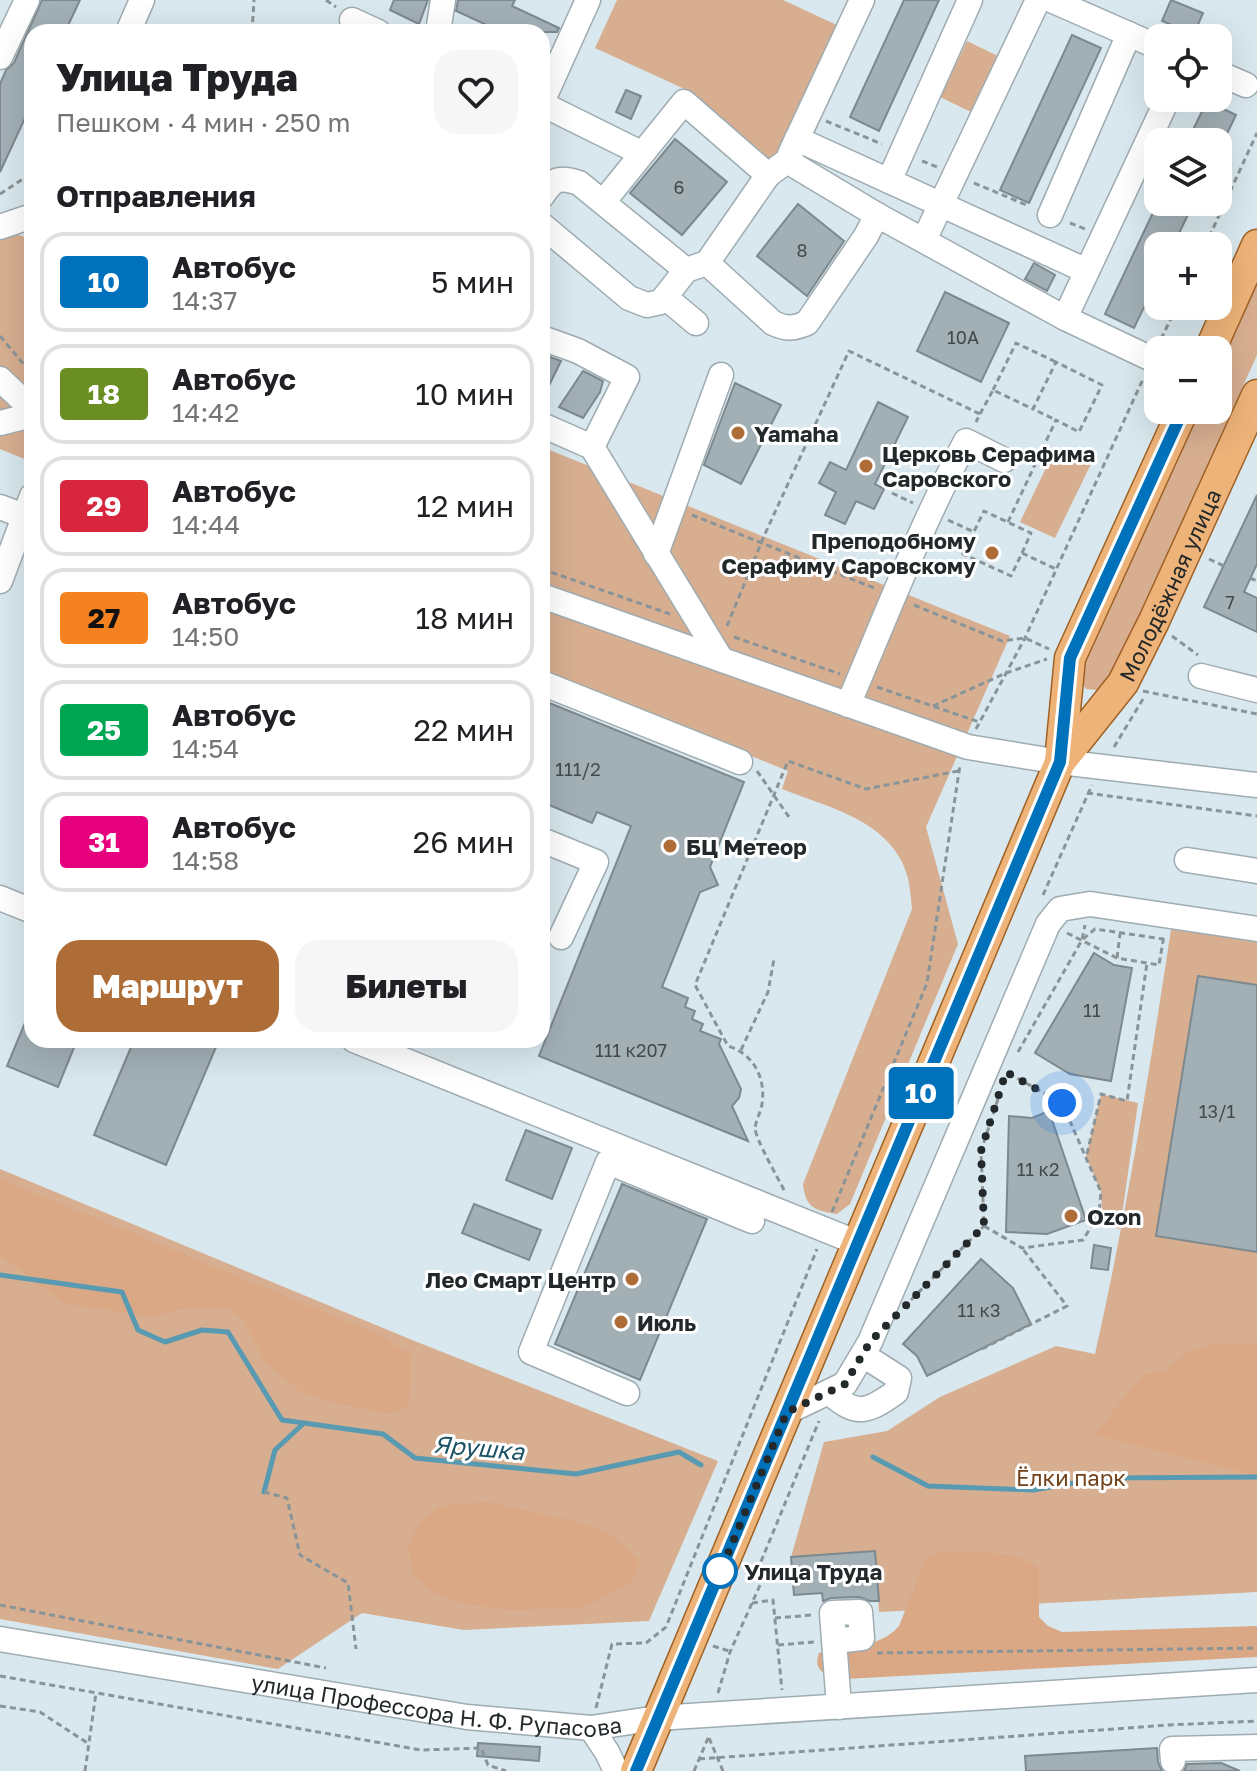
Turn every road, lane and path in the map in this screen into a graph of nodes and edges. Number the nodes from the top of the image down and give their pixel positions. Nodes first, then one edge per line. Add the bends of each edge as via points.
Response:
1 (27, 0) edge
2 (142, 0) edge
3 (254, 0) edge
4 (443, 0) edge
5 (588, 0) edge
6 (862, 0) edge
7 (970, 0) edge
8 (1038, 0) edge
9 (1051, 0) edge
10 (352, 20) dead end
11 (132, 24) edge
12 (252, 24) edge
13 (361, 24) edge
14 (439, 24) edge
15 (1129, 34) junction
16 (1144, 41) edge
17 (0, 57) edge
18 (1232, 79) edge
19 (550, 85) edge
20 (1246, 85) dead end
21 (550, 107) edge
22 (1161, 112) edge
23 (1257, 133) edge
24 (641, 153) junction
25 (784, 158) junction
26 (24, 178) edge
27 (889, 181) junction
28 (550, 183) edge
29 (0, 194) edge
30 (604, 201) junction
31 (941, 204) junction
32 (877, 215) junction
33 (1050, 215) dead end
34 (24, 219) edge
35 (0, 227) edge
36 (550, 232) edge
37 (1211, 232) edge
38 (924, 240) junction
39 (1257, 245) edge
40 (696, 266) junction
41 (1087, 271) junction
42 (665, 297) junction
43 (1065, 318) junction
44 (696, 323) dead end
45 (0, 336) edge
46 (1216, 336) edge
47 (550, 341) edge
48 (1144, 356) edge
49 (1056, 362) junction
50 (24, 364) edge
51 (721, 375) dead end
52 (0, 379) edge
53 (1144, 384) edge
54 (993, 390) junction
55 (1257, 395) edge
56 (24, 404) edge
57 (1033, 409) junction
58 (980, 414) junction
59 (24, 415) edge
60 (1056, 420) junction
61 (0, 423) edge
62 (1177, 424) edge
63 (550, 429) edge
64 (966, 441) junction
65 (592, 447) junction
66 (1004, 460) dead end
67 (0, 507) edge
68 (673, 508) junction
69 (24, 510) edge
70 (1008, 522) junction
71 (24, 523) edge
72 (762, 542) junction
73 (1022, 553) junction
74 (656, 554) junction
75 (1207, 558) dead end
76 (1224, 566) dead end
77 (1056, 569) junction
78 (550, 572) edge
79 (1250, 578) dead end
80 (0, 581) edge
81 (1257, 581) edge
82 (892, 595) junction
83 (550, 599) edge
84 (697, 624) junction
85 (1025, 638) junction
86 (721, 659) junction
87 (1047, 659) dead end
88 (1006, 673) junction
89 (1201, 676) dead end
90 (858, 681) junction
91 (550, 686) edge
92 (1257, 690) edge
93 (848, 705) junction
94 (933, 706) junction
95 (1257, 714) edge
96 (979, 722) junction
97 (968, 747) junction
98 (740, 762) joint
99 (1060, 762) junction
100 (1103, 765) junction
101 (1257, 785) edge
102 (774, 796) junction
103 (1257, 816) edge
104 (789, 817) dead end
105 (550, 843) edge
106 (1187, 860) dead end
107 (1257, 871) edge
108 (0, 898) edge
109 (1090, 904) junction
110 (24, 908) edge
111 (1048, 924) junction
112 (1165, 927) junction
113 (1257, 929) edge
114 (1120, 932) junction
115 (561, 937) dead end
116 (1082, 940) junction
117 (1117, 958) junction
118 (774, 959) dead end
119 (1147, 963) junction
120 (374, 1048) edge
121 (741, 1050) junction
122 (1014, 1059) dead end
123 (989, 1062) junction
124 (998, 1098) dead end
125 (1086, 1157) junction
126 (786, 1195) dead end
127 (752, 1221) dead end
128 (984, 1226) junction
129 (858, 1243) junction
130 (1022, 1248) junction
131 (912, 1300) dead end
132 (982, 1349) dead end
133 (863, 1355) junction
134 (627, 1393) dead end
135 (830, 1393) junction
136 (787, 1412) junction
137 (264, 1492) dead end
138 (752, 1603) dead end
139 (0, 1605) edge
140 (832, 1613) junction
141 (774, 1618) junction
142 (862, 1638) junction
143 (0, 1639) edge
144 (834, 1641) junction
145 (778, 1645) junction
146 (1257, 1648) edge
147 (356, 1649) dead end
148 (326, 1668) dead end
149 (0, 1676) edge
150 (1257, 1680) edge
151 (96, 1693) junction
152 (0, 1706) edge
153 (839, 1707) junction
154 (783, 1710) junction
155 (657, 1718) junction
156 (1257, 1721) edge
157 (591, 1728) junction
158 (709, 1738) dead end
159 (89, 1744) junction
160 (1257, 1747) edge
161 (718, 1758) junction
162 (1173, 1761) dead end
163 (85, 1771) edge
164 (506, 1771) edge
165 (616, 1771) edge
166 (636, 1771) edge
167 (694, 1771) edge
168 (723, 1771) edge

1 - 17 street
2 - 11 street
3 - 12 path
4 - 14 street
5 - 19 street
6 - 25 street
7 - 27 street
8 - 31 street
9 - 15 street
10 - 13 street
15 - 16 street
15 - 33 street
18 - 20 street
21 - 24 street
22 - 41 street
23 - 37 path
24 - 25 street via 684,102
24 - 30 street
25 - 27 street
25 - 32 street
25 - 40 street
26 - 29 path
27 - 31 street
28 - 30 street via 563,177
30 - 40 street
31 - 38 street
31 - 41 street
32 - 38 street
32 - 40 street via 807,323 795,328 773,323
34 - 35 street
36 - 42 street via 629,298 647,305
38 - 43 street
39 - 46 main road
40 - 42 street
41 - 43 street
42 - 44 street
43 - 48 street
45 - 50 path
47 - 65 street via 627,377
49 - 54 path via 1016,343
49 - 57 path
49 - 60 path via 1102,385 1079,432
51 - 68 street
52 - 56 street
53 - 77 path
54 - 57 path
54 - 58 path
55 - 99 main road, Молодёжная улица via 1123,683
57 - 60 path
58 - 64 path
58 - 72 path via 849,351
59 - 61 street
60 - 70 path
62 - 99 main road, Молодёжная улица via 1070,658
63 - 65 street
64 - 66 street
64 - 82 street
65 - 74 street
67 - 69 street
68 - 72 path
68 - 74 street
70 - 73 path via 1031,533
70 - 73 path via 984,511 963,554 1011,576
71 - 80 street
72 - 82 path
72 - 90 path via 725,633
73 - 77 path
74 - 84 street
75 - 76 path
77 - 85 path
78 - 84 path
79 - 81 path
82 - 85 path via 1002,641
82 - 90 street
83 - 86 street
84 - 86 street
85 - 88 path
86 - 93 street
87 - 88 path
88 - 94 path
88 - 96 path
89 - 92 street
90 - 93 street
90 - 94 path
91 - 98 street
93 - 97 street
94 - 96 path
95 - 100 path via 1147,693
96 - 97 path
97 - 99 street
97 - 102 path via 958,771 866,789 788,761
98 - 102 path via 760,773
99 - 100 street
99 - 129 main road, Молодёжная улица
100 - 101 street
100 - 103 path via 1087,793
102 - 104 path
102 - 121 path via 695,985 728,1046
105 - 115 street via 596,862
106 - 107 street
108 - 110 street
109 - 111 street via 1060,909
109 - 112 street
109 - 116 path
111 - 116 path
111 - 123 street
112 - 113 street
112 - 114 path
112 - 119 path via 1159,965
114 - 116 path via 1095,929
114 - 117 path
116 - 117 path
116 - 122 path
117 - 119 path
118 - 121 path via 768,992
119 - 125 path via 1127,1101 1101,1094
120 - 129 street
121 - 126 path via 763,1082 755,1129
123 - 125 path via 1062,1103
123 - 133 street
124 - 128 path via 981,1151
125 - 130 path via 1101,1192 1099,1214 1083,1240
127 - 134 street via 608,1162 531,1352
128 - 130 path
128 - 131 path
129 - 136 main road, Молодёжная улица
130 - 132 path via 1067,1306
133 - 135 street via 845,1384
133 - 135 street via 899,1378 896,1392 861,1409 847,1408
135 - 136 street
136 - 155 main road, Молодёжная улица
137 - 147 path via 287,1498 300,1555 348,1583
138 - 141 path via 773,1600
139 - 148 path
140 - 141 path
140 - 142 street via 860,1612
140 - 144 street
141 - 145 path
142 - 144 street
142 - 146 path via 869,1653
143 - 157 street, улица Профессора Н. Ф. Рупасова via 467,1717
144 - 145 path
144 - 153 street
145 - 154 path
149 - 151 path
150 - 153 street, улица Профессора Н. Ф. Рупасова
151 - 159 path
151 - 164 path via 421,1750 481,1748 488,1765
152 - 159 path via 40,1712
153 - 154 street, улица Профессора Н. Ф. Рупасова
154 - 155 street, улица Профессора Н. Ф. Рупасова
155 - 157 street, улица Профессора Н. Ф. Рупасова
155 - 166 main road, Молодёжная улица
156 - 161 path
157 - 165 street
158 - 161 path
159 - 163 path
160 - 162 street via 1172,1749
161 - 167 path via 699,1759
161 - 168 path

